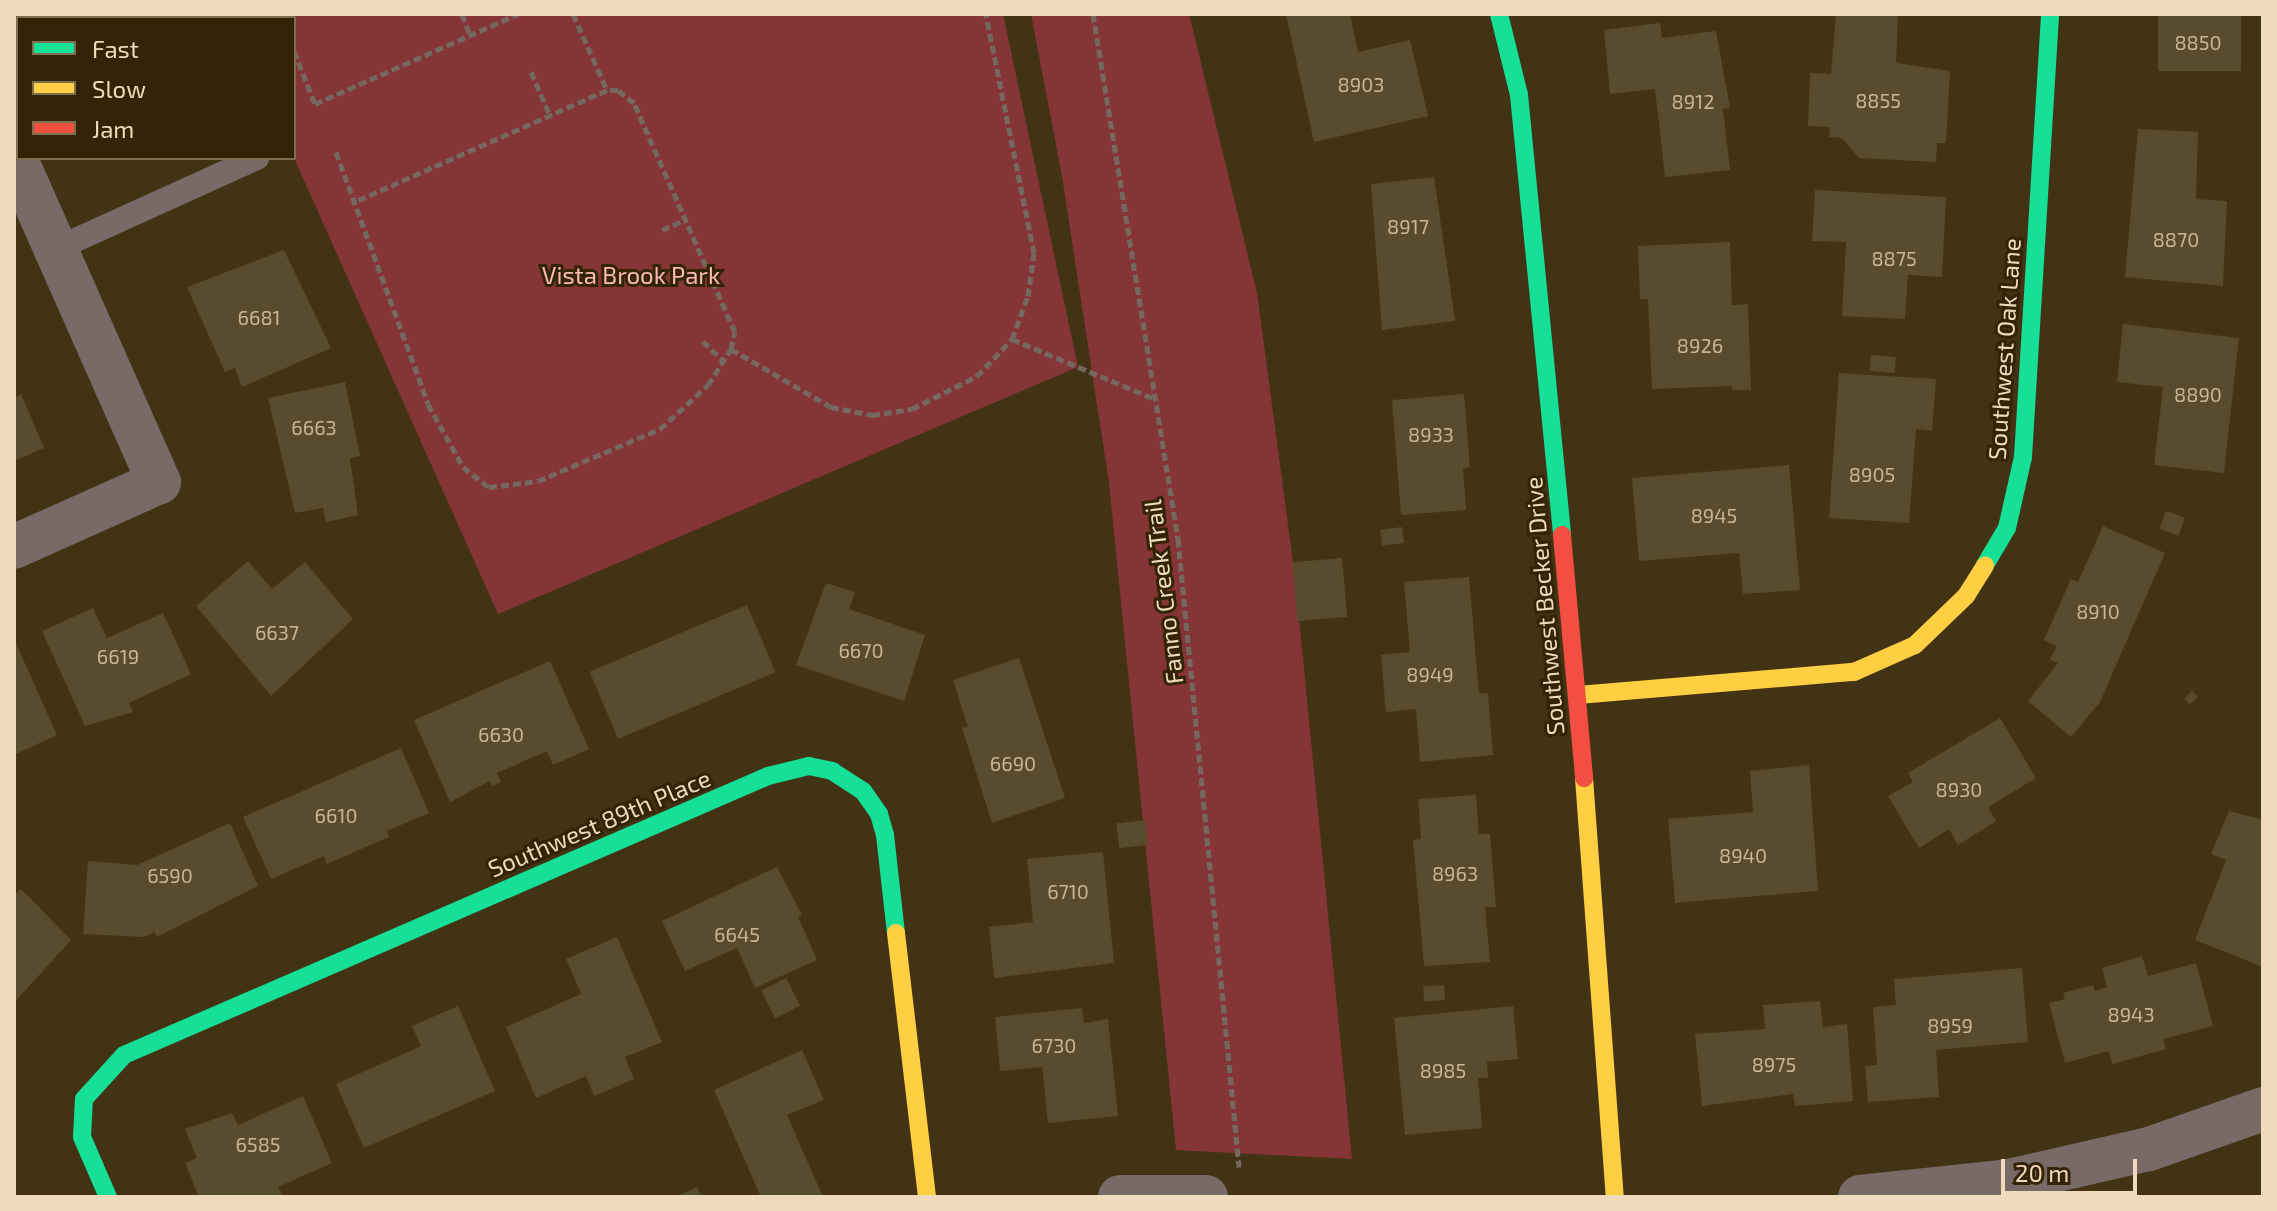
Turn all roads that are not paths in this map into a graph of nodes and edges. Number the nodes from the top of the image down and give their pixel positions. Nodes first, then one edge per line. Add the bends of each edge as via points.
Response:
1 (1499, 14) edge
2 (2050, 14) edge
3 (16, 160) edge
4 (253, 160) edge
5 (56, 249) junction
6 (14, 547) edge
7 (1578, 695) junction
8 (2263, 1109) edge
9 (108, 1197) edge
10 (927, 1197) edge
11 (1120, 1197) edge
12 (1206, 1197) edge
13 (1615, 1197) edge
14 (1860, 1197) edge

1 - 7 street, Southwest Becker Drive via 1519,95
2 - 7 street, Southwest Oak Lane via 2023,457 2007,528 1966,596 1915,645 1854,672
3 - 5 street
4 - 5 lane
5 - 6 street via 159,482
7 - 13 street, Southwest Becker Drive
8 - 14 street via 2149,1149 2009,1181
9 - 10 street, Southwest 89th Place via 82,1137 84,1099 124,1055 768,776 809,766 832,771 863,791 879,814 885,835
11 - 12 street

